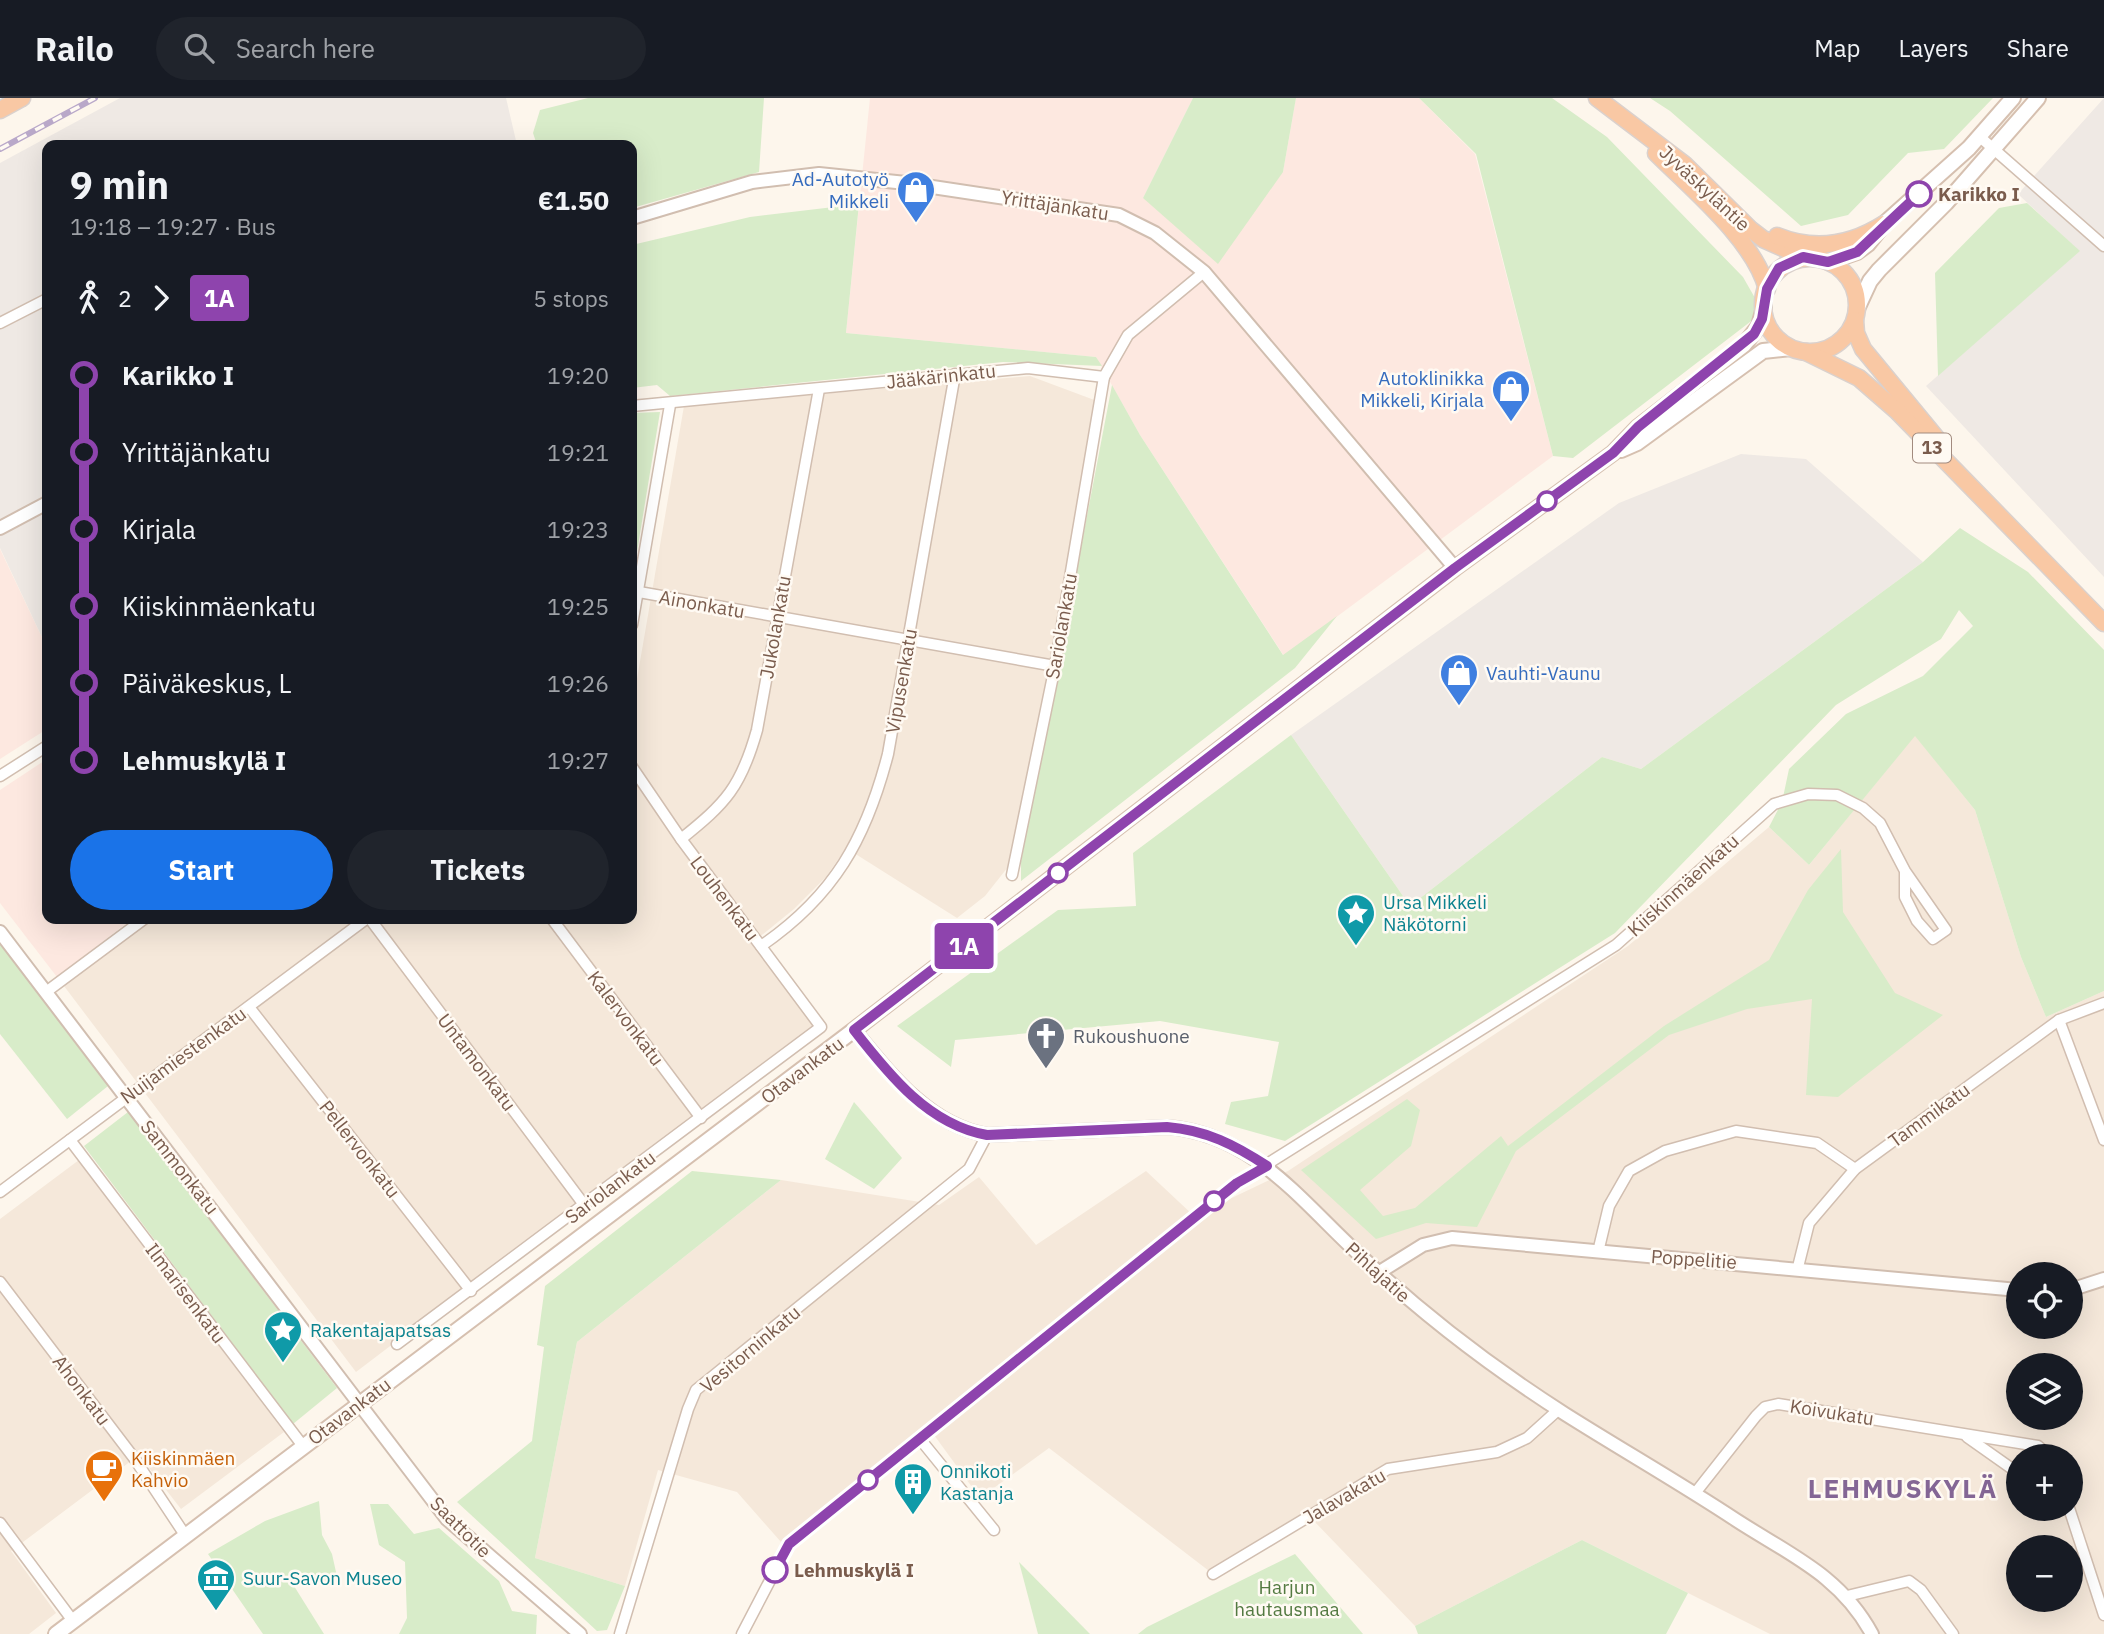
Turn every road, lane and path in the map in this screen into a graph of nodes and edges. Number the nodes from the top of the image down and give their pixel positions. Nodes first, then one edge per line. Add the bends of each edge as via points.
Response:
1 (22, 98) edge
2 (1597, 98) edge
3 (2013, 98) edge
4 (2038, 98) edge
5 (1612, 109) junction
6 (0, 110) edge
7 (1980, 137) junction
8 (1994, 151) junction
9 (637, 216) edge
10 (1738, 216) junction
11 (1884, 225) junction
12 (2104, 246) edge
13 (1803, 257) junction
14 (1828, 262) junction
15 (1204, 272) junction
16 (1767, 289) junction
17 (42, 302) edge
18 (1764, 307) junction
19 (1856, 314) junction
20 (0, 323) edge
21 (1799, 350) junction
22 (955, 374) junction
23 (1104, 377) junction
24 (819, 389) junction
25 (670, 405) junction
26 (637, 406) edge
27 (1613, 453) junction
28 (42, 506) edge
29 (2005, 520) junction
30 (0, 528) edge
31 (1455, 568) junction
32 (639, 592) junction
33 (637, 601) edge
34 (777, 617) junction
35 (2104, 623) edge
36 (908, 640) junction
37 (1055, 666) junction
38 (42, 749) edge
39 (637, 774) edge
40 (0, 776) edge
41 (681, 839) junction
42 (1905, 871) junction
43 (1012, 875) dead end
44 (137, 924) edge
45 (361, 924) edge
46 (372, 924) edge
47 (556, 924) edge
48 (0, 932) edge
49 (761, 946) junction
50 (46, 992) junction
51 (2104, 1003) edge
52 (249, 1007) junction
53 (2060, 1020) junction
54 (821, 1027) joint
55 (854, 1030) junction
56 (125, 1097) junction
57 (701, 1118) junction
58 (987, 1135) junction
59 (70, 1140) junction
60 (2104, 1140) edge
61 (1267, 1166) junction
62 (1855, 1169) junction
63 (0, 1192) edge
64 (585, 1206) junction
65 (1598, 1252) junction
66 (1798, 1267) junction
67 (1378, 1273) junction
68 (2104, 1279) edge
69 (0, 1282) edge
70 (2083, 1286) edge
71 (2006, 1289) edge
72 (471, 1291) junction
73 (397, 1344) dead end
74 (360, 1402) junction
75 (1558, 1409) junction
76 (1966, 1436) junction
77 (920, 1438) junction
78 (2018, 1444) edge
79 (303, 1446) junction
80 (2006, 1464) edge
81 (1696, 1492) junction
82 (2073, 1521) edge
83 (0, 1523) edge
84 (993, 1530) dead end
85 (185, 1535) junction
86 (1213, 1574) dead end
87 (1847, 1597) junction
88 (2104, 1615) edge
89 (73, 1621) junction
90 (56, 1634) edge
91 (580, 1634) edge
92 (620, 1634) edge
93 (742, 1634) edge
94 (1872, 1634) edge
95 (1953, 1634) edge

1 - 6 highway
2 - 5 highway, Jyväskyläntie
3 - 7 main road
4 - 8 main road
5 - 10 highway, Jyväskyläntie via 1685,164
5 - 16 highway, Jyväskyläntie via 1736,236 1757,262
7 - 8 street
7 - 11 main road
8 - 12 street
8 - 19 main road via 1879,270
9 - 15 street, Yrittäjänkatu via 752,182 819,174 1119,215 1154,233
10 - 11 highway via 1807,244 1842,243
10 - 13 highway, Jyväskyläntie via 1763,239
11 - 14 main road via 1857,252
13 - 14 highway
13 - 16 highway via 1779,268
14 - 19 highway, 13 via 1849,285
15 - 23 street via 1128,335
15 - 31 street, Yrittäjänkatu
16 - 18 highway
17 - 20 street
18 - 21 highway, 13 via 1778,341
18 - 27 main road, Otavankatu via 1759,326 1744,345 1638,427
19 - 21 highway via 1848,335 1838,344 1823,351
19 - 29 highway, 13 via 1858,341 1877,369
21 - 27 main road, Otavankatu via 1763,351 1637,443
21 - 29 highway, 13 via 1859,378
22 - 23 street, Jääkärinkatu via 1028,368
22 - 24 street, Jääkärinkatu
22 - 36 street, Vipusenkatu
23 - 37 street, Sariolankatu
24 - 25 street, Jääkärinkatu
24 - 34 street, Jukolankatu
25 - 26 street, Jääkärinkatu
25 - 32 street
27 - 31 main road, Otavankatu
28 - 30 street
29 - 35 highway, 13
31 - 55 main road, Otavankatu
32 - 33 street
32 - 34 street, Ainonkatu
34 - 36 street, Ainonkatu
34 - 41 street, Jukolankatu via 748,763 716,812
36 - 37 street, Ainonkatu
36 - 49 street, Vipusenkatu via 888,754 861,836 818,900
37 - 43 street, Sariolankatu
38 - 40 street
39 - 41 street, Louhenkatu
41 - 49 street, Louhenkatu
42 - 42 street, Kiiskinmäenkatu via 1946,930 1933,939 1905,897
42 - 61 street, Kiiskinmäenkatu via 1880,823 1863,808 1837,795 1808,794 1774,804 1616,944
44 - 50 street
45 - 52 street, Nuijamiestenkatu
46 - 64 street, Untamonkatu
47 - 57 street, Kalervonkatu
48 - 50 street, Sammonkatu
49 - 54 street, Louhenkatu
50 - 56 street, Sammonkatu
51 - 53 street, Tammikatu
52 - 56 street, Nuijamiestenkatu
52 - 72 street, Pellervonkatu
53 - 60 street
53 - 62 street, Tammikatu
54 - 57 street, Sariolankatu
55 - 58 street, Pihlajatie via 939,1119
55 - 74 main road, Otavankatu
56 - 59 street, Nuijamiestenkatu
56 - 74 street, Sammonkatu
57 - 64 street, Sariolankatu
58 - 61 street, Pihlajatie via 1190,1129 1231,1142
58 - 92 street, Vesitorninkatu via 969,1168 696,1390
59 - 63 street, Nuijamiestenkatu
59 - 79 street, Ilmarisenkatu
61 - 67 street, Pihlajatie
61 - 77 street, Kiiskinmäenkatu via 1237,1183
62 - 65 street via 1817,1143 1736,1131 1665,1151 1629,1171 1609,1206
62 - 66 street, Tammikatu via 1809,1223
64 - 72 street, Sariolankatu
65 - 66 street, Poppelitie
65 - 67 street, Poppelitie via 1452,1238 1423,1245
66 - 71 street, Poppelitie
67 - 75 street, Pihlajatie via 1447,1333
68 - 70 street
69 - 85 street, Ahonkatu via 134,1458
72 - 73 street, Sariolankatu
74 - 79 main road, Otavankatu
74 - 91 street, Saattotie via 447,1518
75 - 81 street, Pihlajatie
75 - 86 street, Jalavakatu via 1527,1438 1497,1452 1388,1469
76 - 78 street, Koivukatu
76 - 80 street, Koivukatu
76 - 81 street, Koivukatu via 1778,1404 1765,1407 1756,1416
77 - 84 street
77 - 93 street, Kiiskinmäenkatu via 789,1544
79 - 85 main road, Otavankatu
81 - 87 street, Pihlajatie via 1828,1577
82 - 88 street
83 - 89 street
85 - 89 main road, Otavankatu
87 - 94 street, Pihlajatie
87 - 95 street via 1909,1581
89 - 90 main road, Otavankatu

